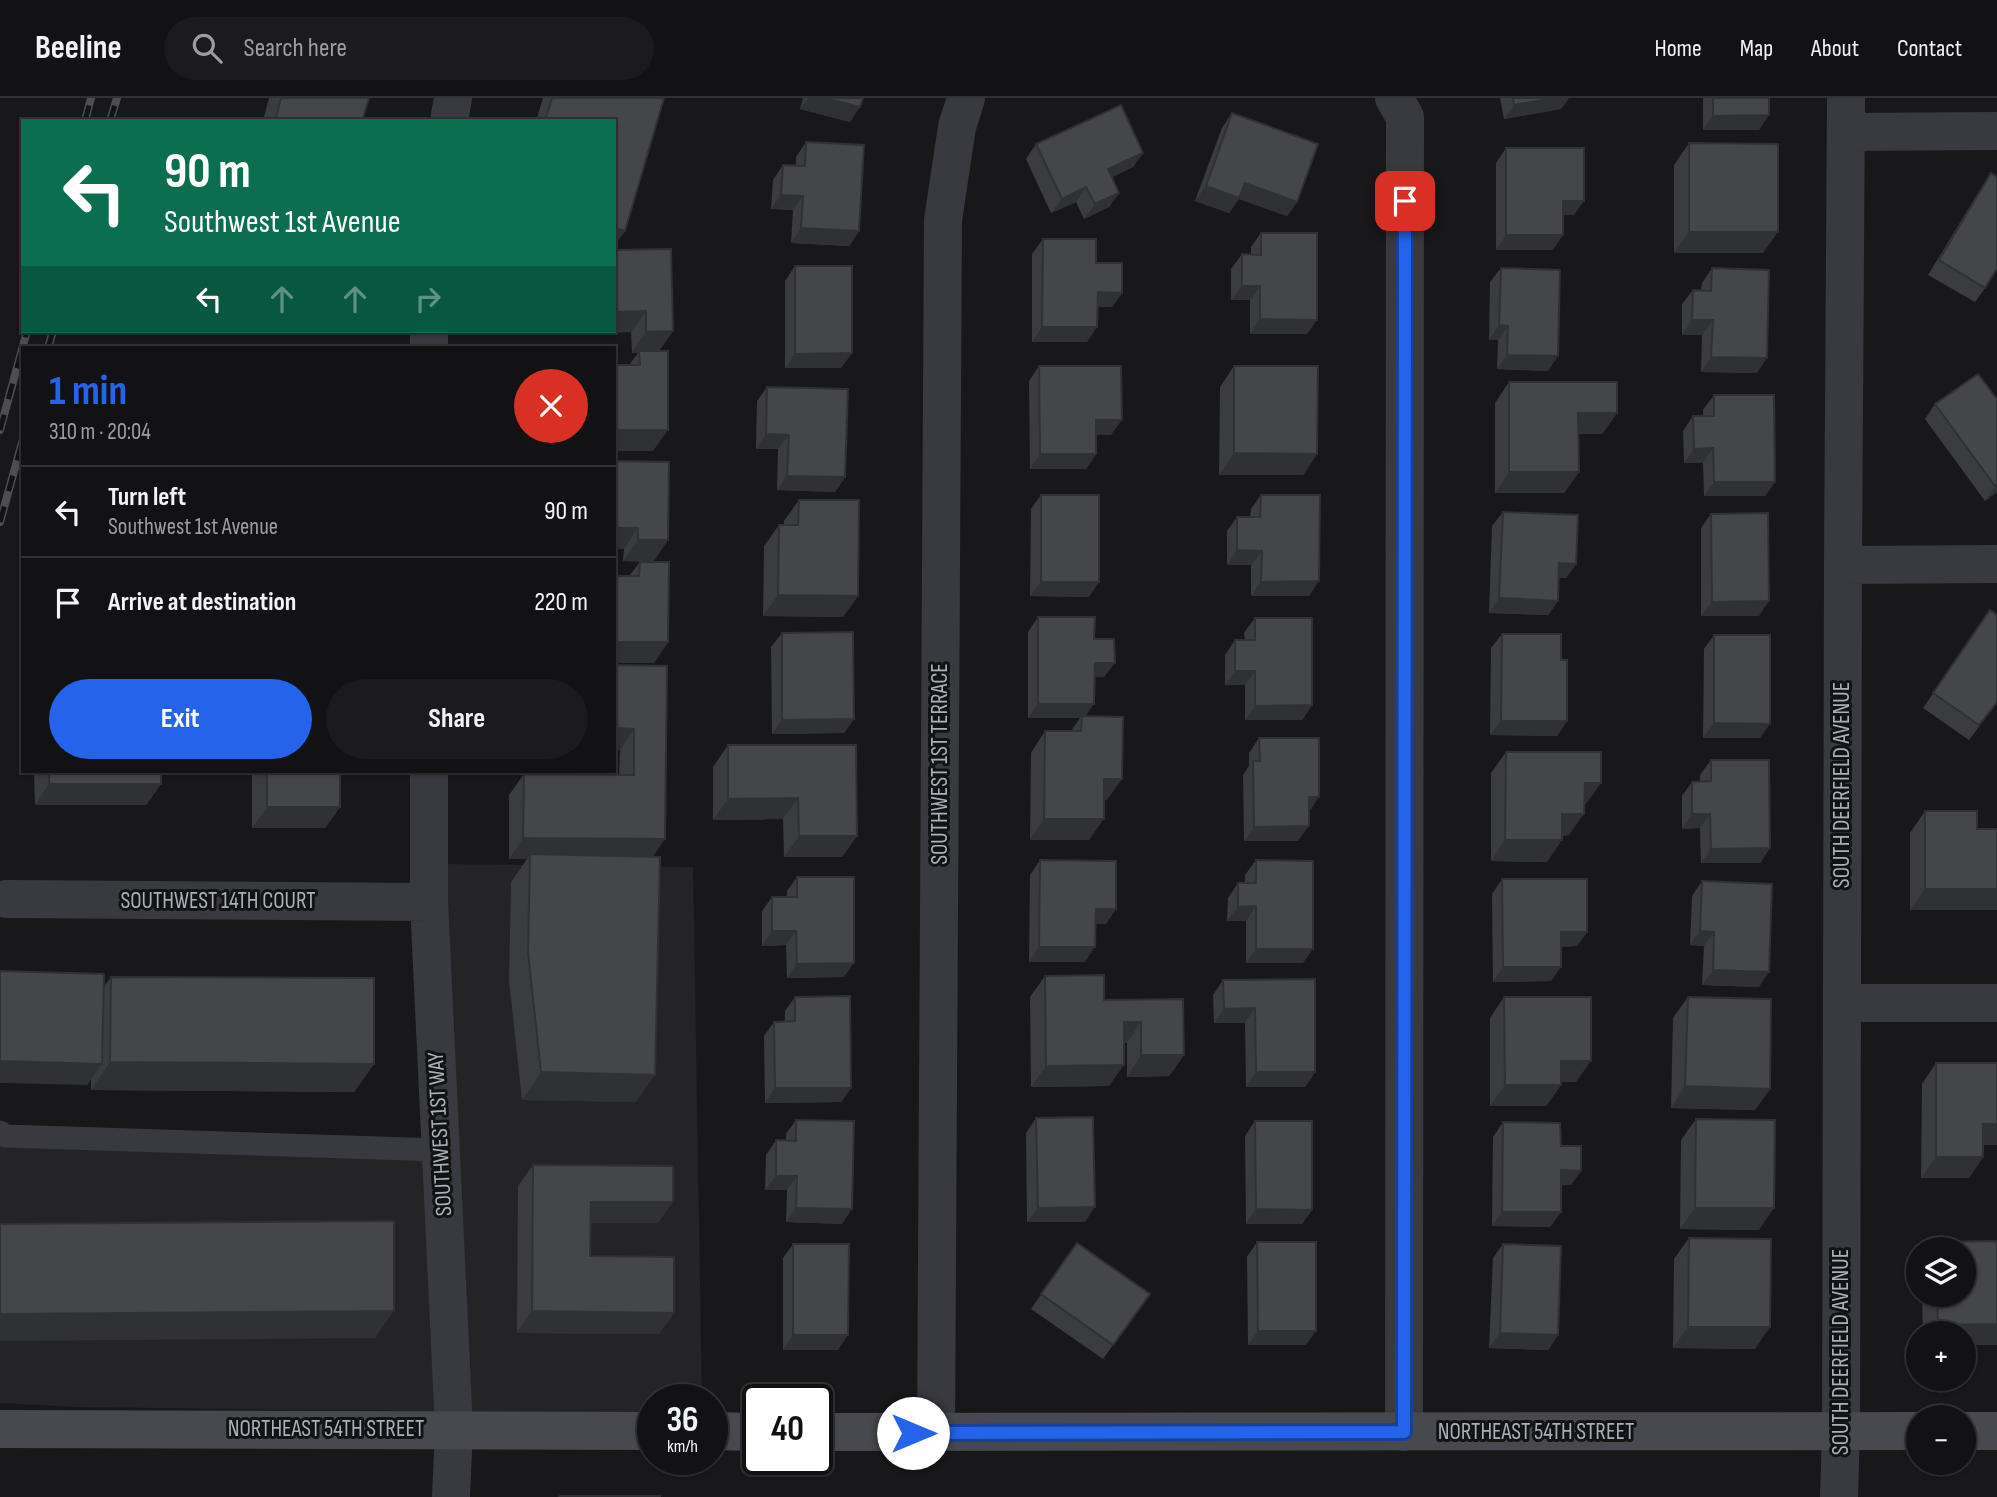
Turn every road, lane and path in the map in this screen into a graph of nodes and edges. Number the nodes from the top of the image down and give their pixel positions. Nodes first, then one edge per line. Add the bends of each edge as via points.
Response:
1 (453, 98) edge
2 (966, 98) edge
3 (1394, 98) edge
4 (1846, 115) edge
5 (449, 119) edge
6 (1997, 131) edge
7 (1997, 564) edge
8 (1843, 565) junction
9 (429, 773) edge
10 (429, 902) junction
11 (4, 904) edge
12 (1842, 1003) junction
13 (1997, 1003) edge
14 (0, 1132) edge
15 (440, 1150) junction
16 (0, 1429) edge
17 (454, 1429) junction
18 (637, 1431) edge
19 (1841, 1431) junction
20 (1906, 1431) edge
21 (1976, 1431) edge
22 (1997, 1431) edge
23 (833, 1432) edge
24 (1404, 1432) junction
25 (936, 1433) junction
26 (1839, 1484) edge
27 (451, 1497) edge

1 - 5 street
2 - 25 street, SOUTHWEST 1ST TERRACE via 943,220
3 - 24 street via 1405,117
4 - 6 street
4 - 8 street, SOUTH DEERFIELD AVENUE
7 - 8 street
8 - 12 street, SOUTH DEERFIELD AVENUE
9 - 10 street, SOUTHWEST 1ST WAY
10 - 11 street, SOUTHWEST 14TH COURT
10 - 15 street, SOUTHWEST 1ST WAY
12 - 13 street
12 - 19 street, SOUTH DEERFIELD AVENUE
14 - 15 lane via 5,1136
15 - 17 street, SOUTHWEST 1ST WAY
16 - 17 street, NORTHEAST 54TH STREET
17 - 18 street, NORTHEAST 54TH STREET
17 - 27 street, SOUTHWEST 1ST WAY
19 - 20 street, NORTHEAST 54TH STREET
19 - 24 street, NORTHEAST 54TH STREET
19 - 26 street, SOUTH DEERFIELD AVENUE
21 - 22 street
23 - 25 street, NORTHEAST 54TH STREET
24 - 25 street, NORTHEAST 54TH STREET

